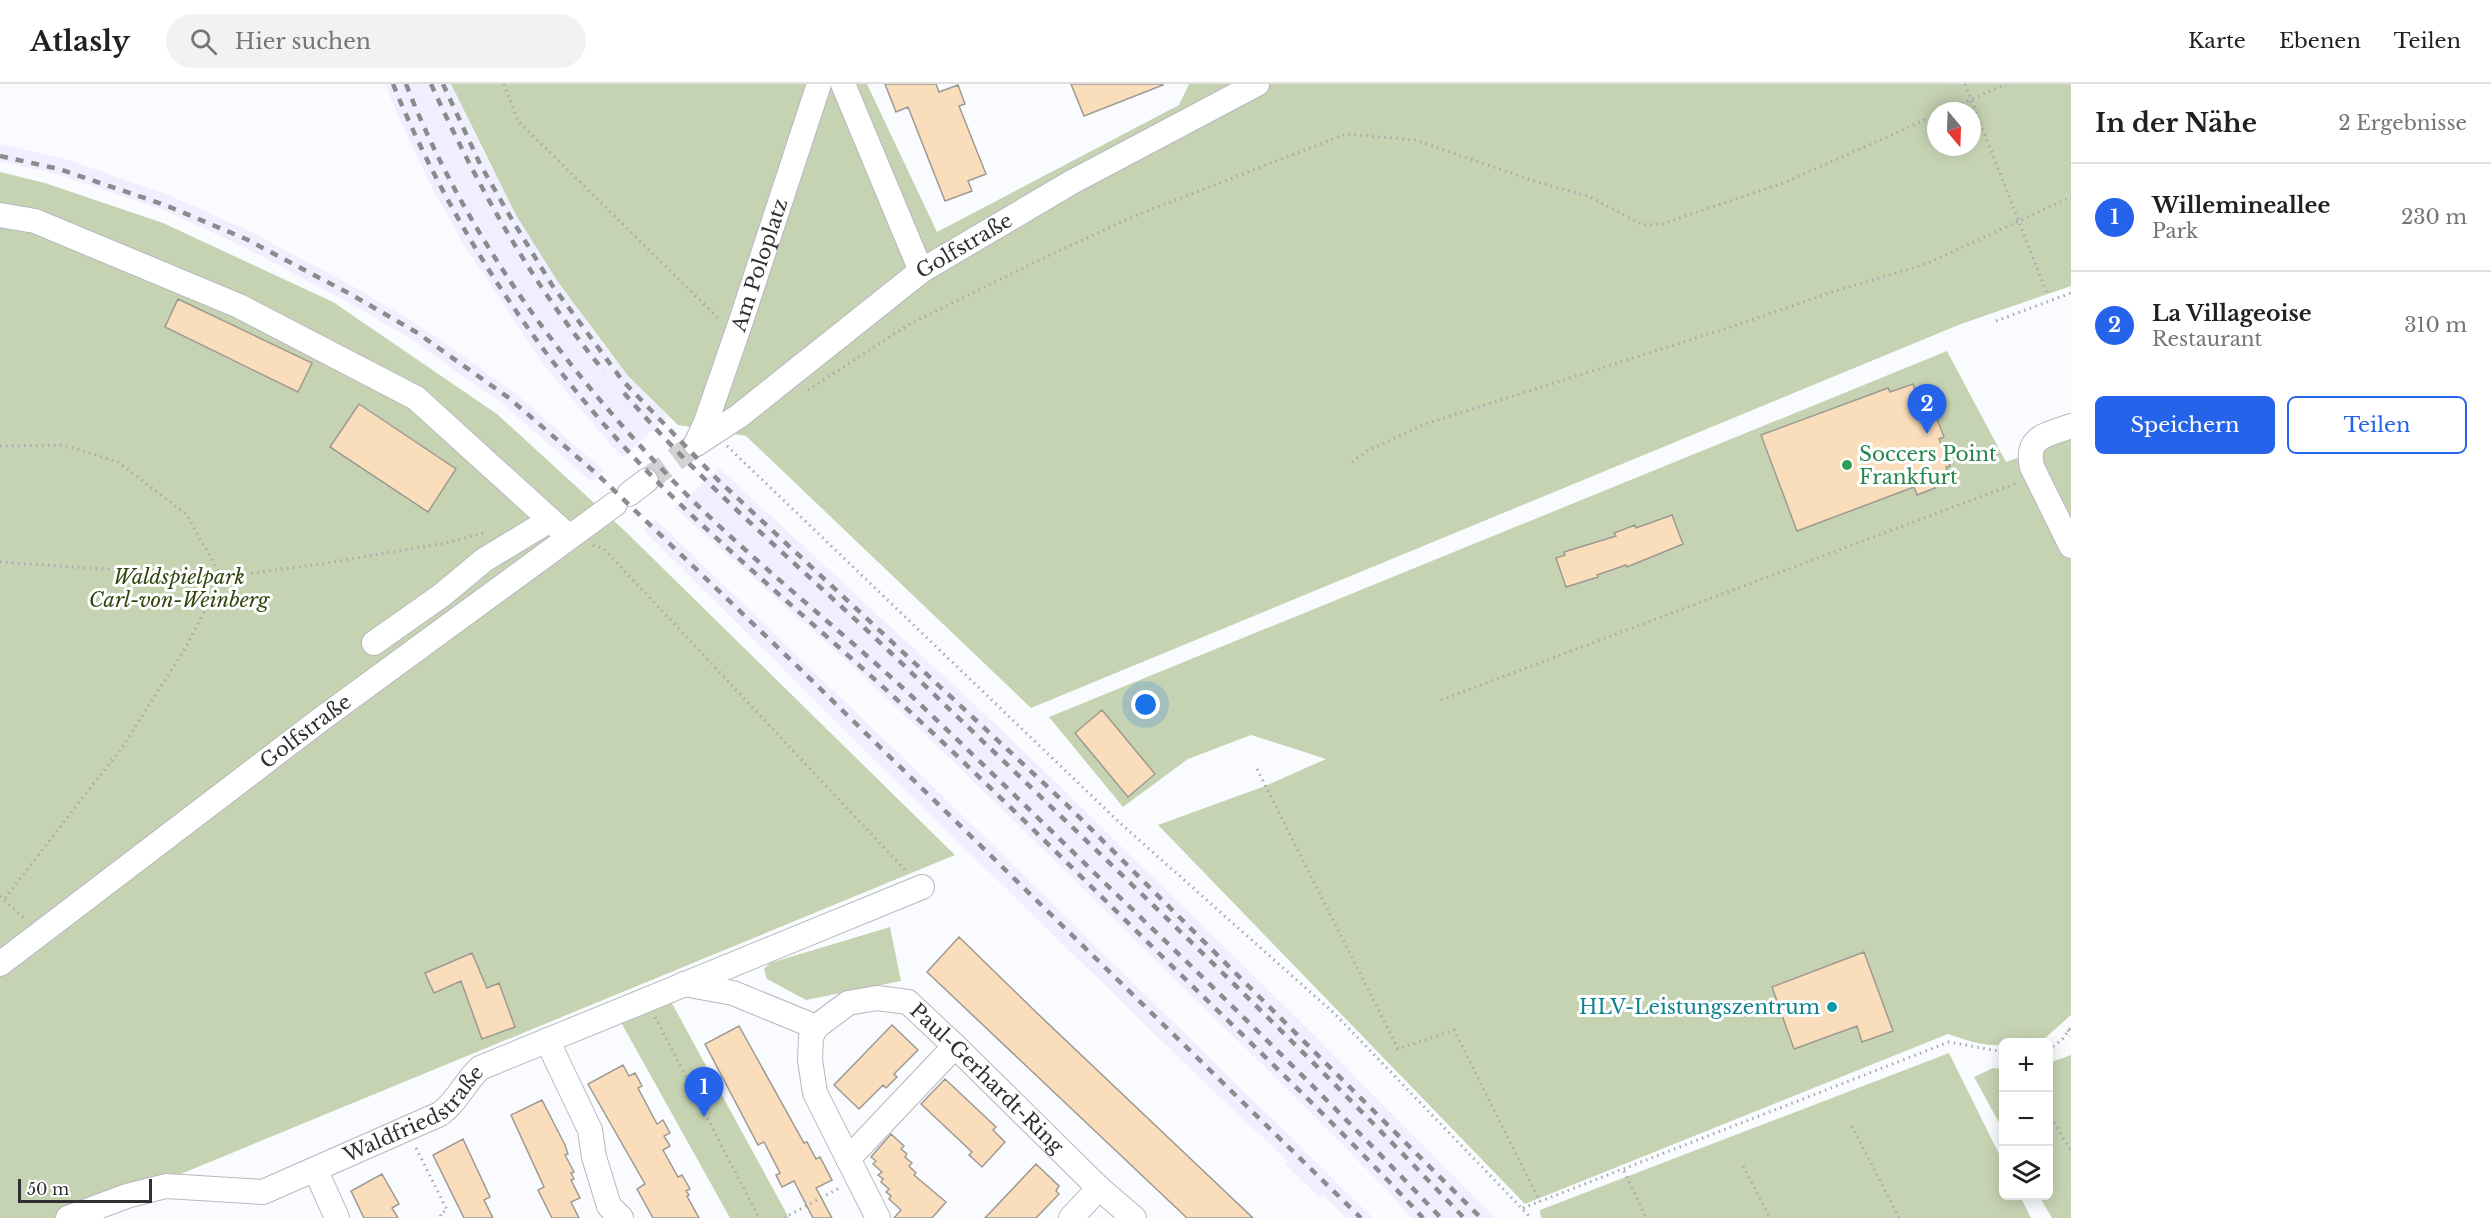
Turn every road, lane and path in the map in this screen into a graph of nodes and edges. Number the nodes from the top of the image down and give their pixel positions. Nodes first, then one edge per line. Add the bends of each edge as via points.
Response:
1 (504, 84) edge
2 (819, 84) edge
3 (843, 84) edge
4 (1257, 84) edge
5 (1965, 84) edge
6 (2006, 84) edge
7 (1971, 100) junction
8 (1966, 102) edge
9 (1927, 119) edge
10 (2071, 197) edge
11 (0, 215) edge
12 (2018, 220) junction
13 (921, 271) junction
14 (2071, 293) edge
15 (2048, 296) dead end
16 (1996, 321) dead end
17 (722, 328) dead end
18 (800, 395) dead end
19 (2071, 426) edge
20 (719, 439) dead end
21 (696, 444) joint
22 (0, 446) edge
23 (1352, 462) dead end
24 (2035, 475) junction
25 (630, 493) tunnel mouth
26 (550, 520) junction
27 (488, 532) dead end
28 (568, 536) junction
29 (2071, 546) edge
30 (0, 562) edge
31 (222, 577) junction
32 (374, 643) dead end
33 (1441, 700) dead end
34 (1257, 769) dead end
35 (922, 887) joint
36 (0, 896) edge
37 (5, 898) junction
38 (37, 934) junction
39 (0, 964) edge
40 (684, 984) junction
41 (646, 999) junction
42 (816, 1028) junction
43 (2069, 1029) edge
44 (2071, 1036) edge
45 (547, 1040) junction
46 (956, 1046) junction
47 (2053, 1047) edge
48 (1999, 1051) edge
49 (2053, 1119) edge
50 (1852, 1126) dead end
51 (407, 1130) junction
52 (2071, 1151) edge
53 (1743, 1167) dead end
54 (853, 1168) junction
55 (1624, 1170) junction
56 (316, 1171) junction
57 (1099, 1188) junction
58 (1540, 1202) junction
59 (1523, 1208) junction
60 (68, 1218) edge
61 (337, 1218) edge
62 (442, 1218) edge
63 (621, 1218) edge
64 (759, 1218) edge
65 (784, 1218) edge
66 (878, 1218) edge
67 (1071, 1218) edge
68 (1134, 1218) edge
69 (1531, 1218) edge
70 (1646, 1218) edge
71 (1770, 1218) edge
72 (1899, 1218) edge

1 - 17 path via 518,121 720,320
2 - 21 street, Am Poloplatz
3 - 13 street
4 - 13 street, Golfstraße via 1072,182
5 - 7 path
6 - 7 path
7 - 8 path
7 - 12 path
9 - 18 path via 1785,182 1662,224 1643,225 1588,196 1415,140 1346,134 1137,215 1037,261 908,325
10 - 12 path
11 - 26 street via 35,221 239,306 416,398
12 - 15 path
12 - 23 path via 1926,264 1425,424
13 - 21 street, Golfstraße via 739,416
14 - 16 path
19 - 24 street via 2042,436 2034,444 2029,453
20 - 59 path via 1120,823 1335,1014
22 - 31 path via 63,444 118,462 186,514
24 - 29 street
24 - 33 path
25 - 28 street, Golfstraße
26 - 28 street
26 - 32 street via 484,560
27 - 31 path via 434,545
28 - 35 path via 604,549
28 - 38 street, Golfstraße
30 - 31 path
31 - 37 path via 186,646 123,747
34 - 58 path via 1398,1049 1454,1030
35 - 40 street, Waldfriedstraße
36 - 37 path
37 - 38 path
38 - 39 street, Golfstraße
40 - 41 street, Waldfriedstraße
40 - 42 street via 733,993
41 - 45 street, Waldfriedstraße
41 - 64 path
42 - 46 street, Paul-Gerhardt-Ring via 848,1003 887,999 908,1002
42 - 54 street via 811,1037 810,1060 815,1093
43 - 44 path
43 - 47 path
45 - 51 street, Waldfriedstraße via 480,1068 466,1081 452,1106
45 - 63 street via 590,1130 609,1206
46 - 54 street
46 - 57 street, Paul-Gerhardt-Ring
48 - 55 path via 1949,1042
49 - 52 path
50 - 72 path
51 - 56 street, Waldfriedstraße
51 - 62 path via 447,1210 440,1214
53 - 71 path
54 - 65 path
54 - 66 street
55 - 58 path
55 - 70 path
56 - 60 street, Waldfriedstraße via 263,1192 166,1186
56 - 61 street
57 - 67 street
57 - 68 street, Paul-Gerhardt-Ring
58 - 59 path
59 - 69 path

